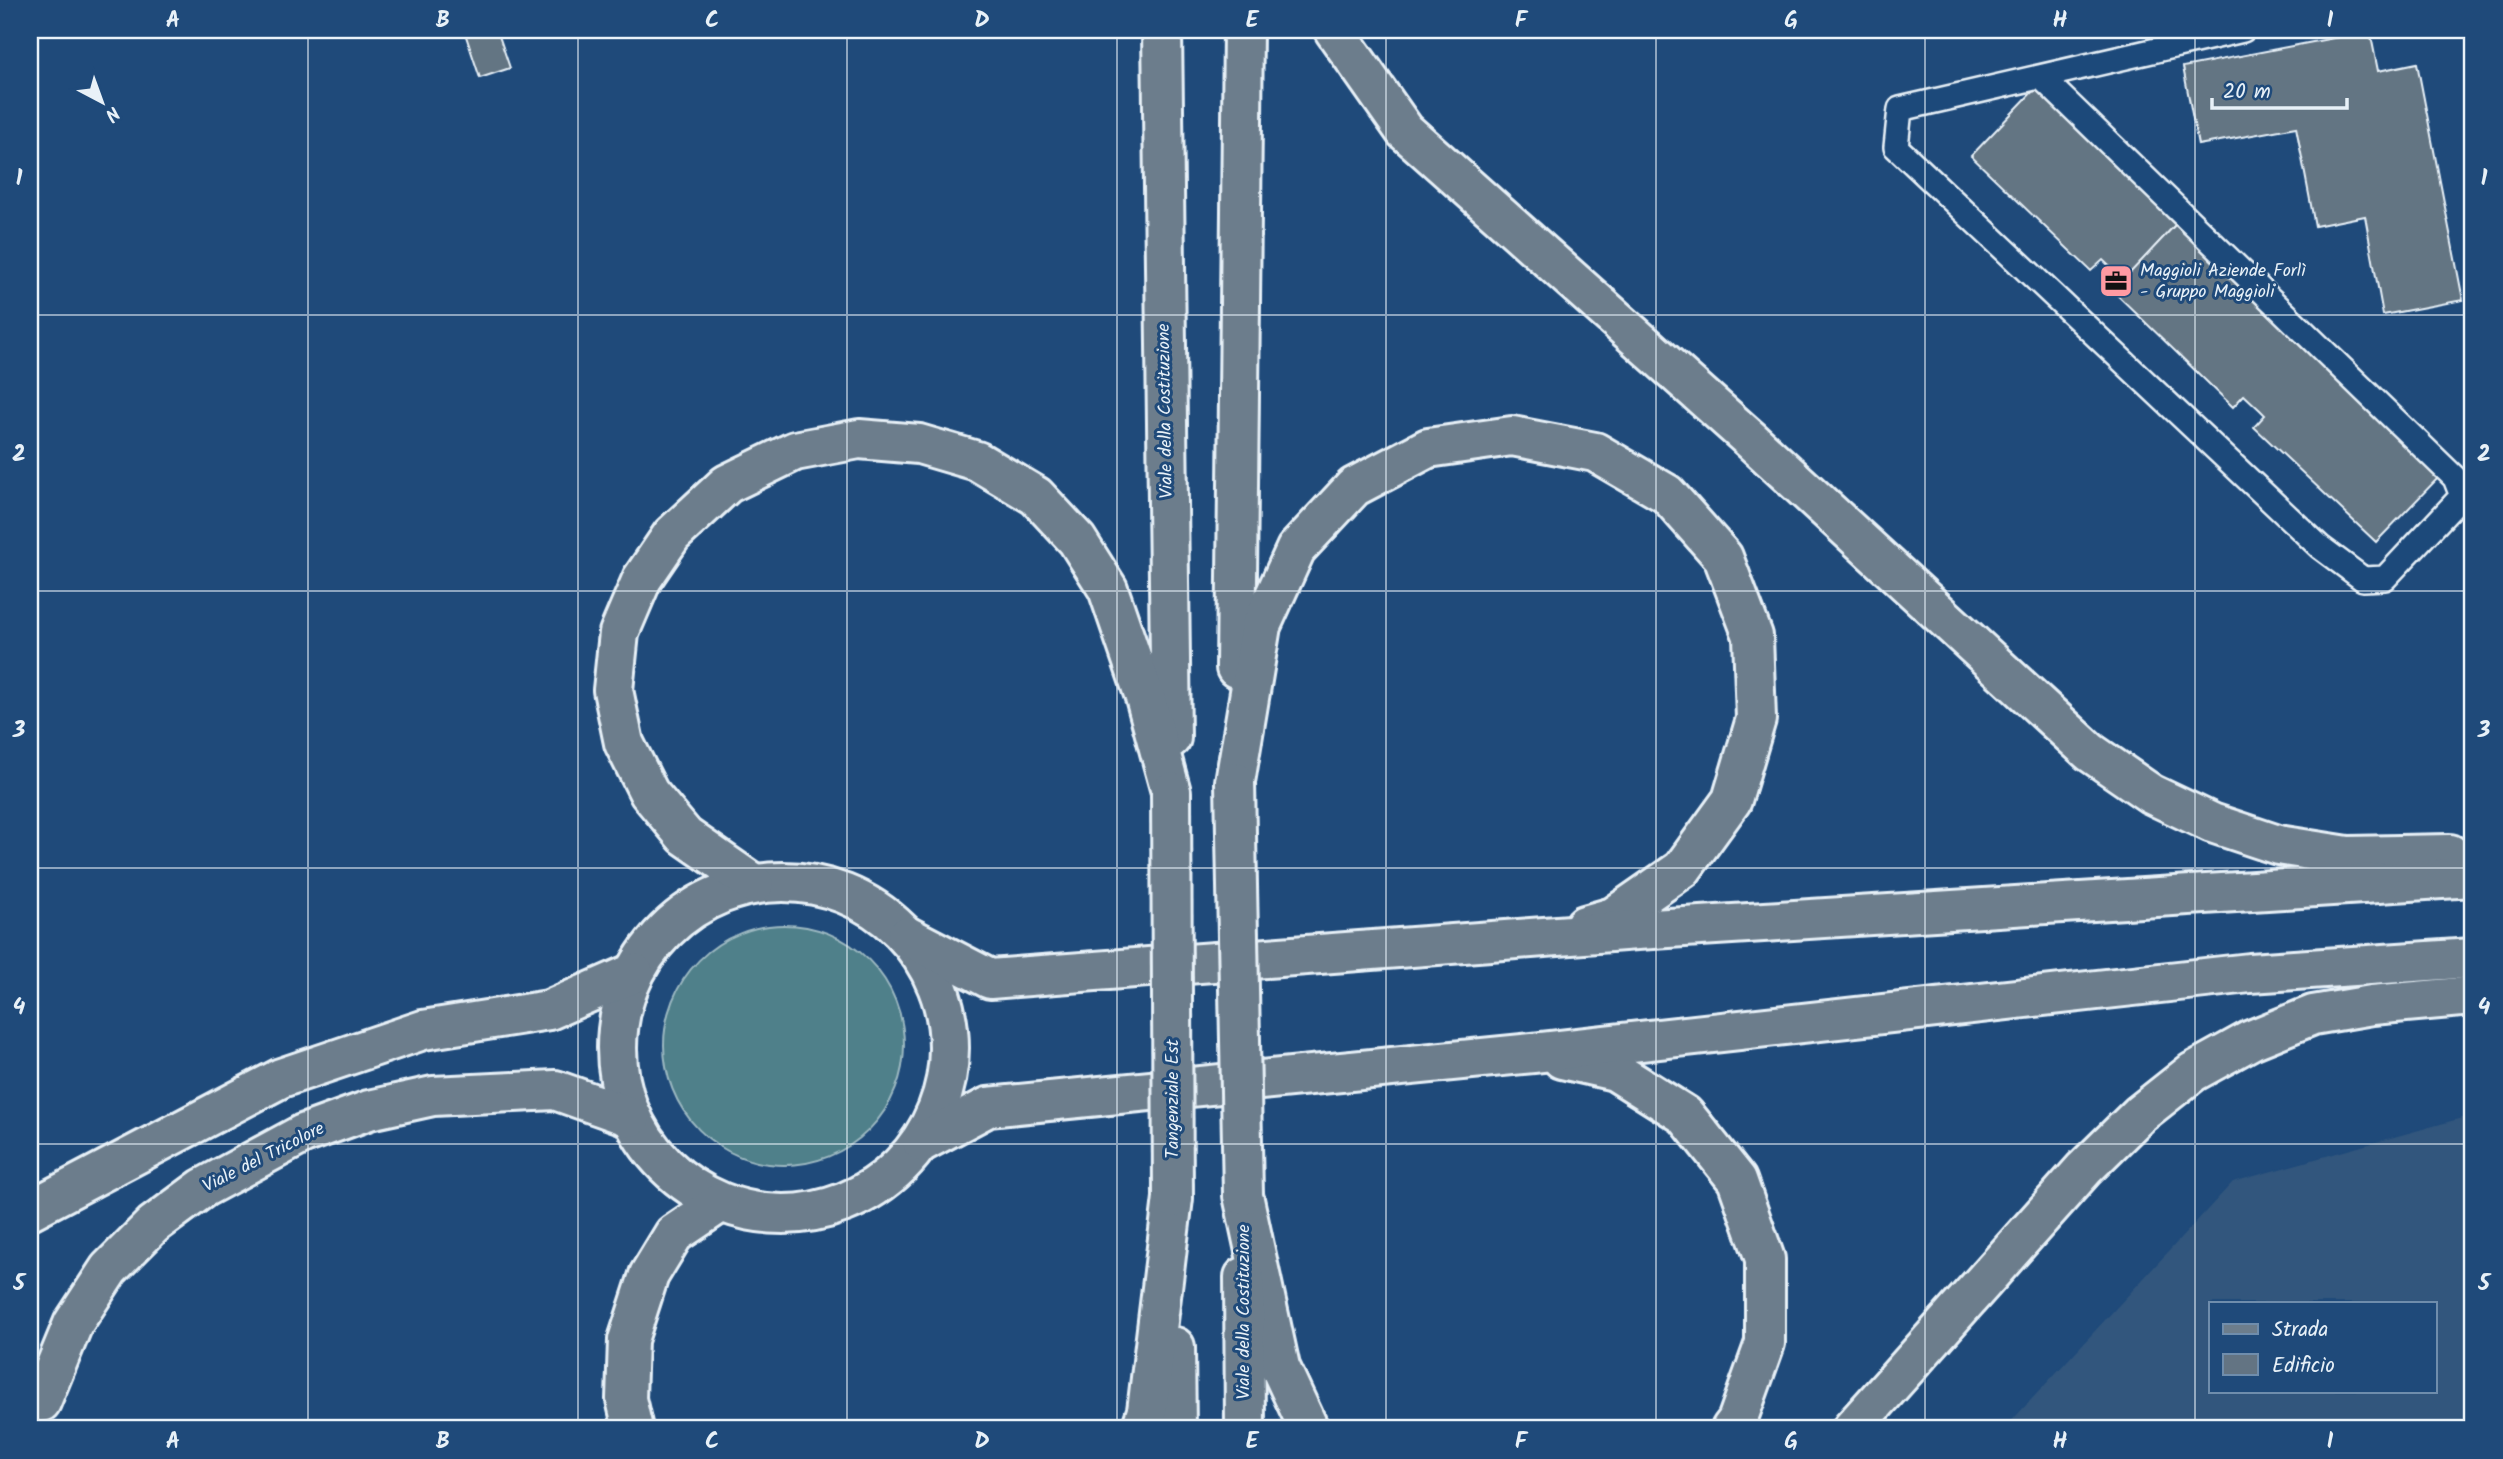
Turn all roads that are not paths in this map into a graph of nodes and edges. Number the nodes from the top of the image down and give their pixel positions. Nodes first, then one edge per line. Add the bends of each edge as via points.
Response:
1 (1161, 30) edge
2 (1243, 30) edge
3 (1334, 30) edge
4 (2244, 30) edge
5 (2041, 76) junction
6 (1235, 782) junction
7 (1171, 792) junction
8 (2473, 853) edge
9 (2473, 877) edge
10 (754, 884) junction
11 (907, 936) junction
12 (1532, 940) junction
13 (2473, 958) edge
14 (634, 973) junction
15 (2473, 996) edge
16 (1533, 1053) junction
17 (631, 1117) junction
18 (922, 1142) junction
19 (1243, 1195) junction
20 (1173, 1198) junction
21 (720, 1203) junction
22 (30, 1210) edge
23 (39, 1404) edge
24 (1176, 1417) edge
25 (633, 1429) edge
26 (1141, 1429) edge
27 (1245, 1429) edge
28 (1309, 1429) edge
29 (1731, 1429) edge
30 (1852, 1429) edge

1 - 7 main road, Viale della Costituzione
2 - 6 main road
3 - 8 main road via 1405,131 1750,439 2090,752 2151,794 2212,823 2278,845 2348,856
4 - 5 lane
5 - 5 lane via 1900,109 1896,147 2320,547 2363,579 2385,578 2462,496 2455,478
6 - 12 main road via 1261,626 1296,549 1354,487 1428,448 1512,436 1594,452 1667,494 1723,557 1753,636 1756,719 1732,800 1682,869 1614,917
6 - 19 main road, bridge
7 - 10 main road via 1108,589 1077,540 1036,496 976,461 919,444 859,439 795,451 727,484 672,535 642,579 619,633 613,690 624,743 649,793 685,836
7 - 20 main road, Tangenziale Est, bridge
9 - 12 main road
10 - 11 main road via 810,884 863,901
10 - 14 main road via 706,901 664,931
11 - 12 main road via 990,979
11 - 18 main road via 937,982 950,1036 945,1091
13 - 16 main road via 2250,973
14 - 17 main road via 619,1020 618,1057
14 - 22 main road via 549,1010 423,1030 281,1078
15 - 30 main road via 2372,1004 2312,1015 2251,1040 2193,1072 2140,1114 2084,1169
16 - 18 main road via 988,1107
16 - 29 main road via 1615,1071 1674,1107 1737,1180 1765,1259 1765,1343
17 - 21 main road via 653,1153 684,1182
17 - 23 main road, Viale del Tricolore via 555,1090 433,1096 369,1110 303,1134 202,1188 153,1225 109,1269 73,1324
18 - 21 main road via 882,1182 831,1208 775,1215
19 - 27 main road, Viale della Costituzione
19 - 28 main road via 1280,1367
20 - 24 main road, Tangenziale Est
20 - 26 main road
21 - 25 main road via 674,1234 649,1275 628,1340 626,1399

